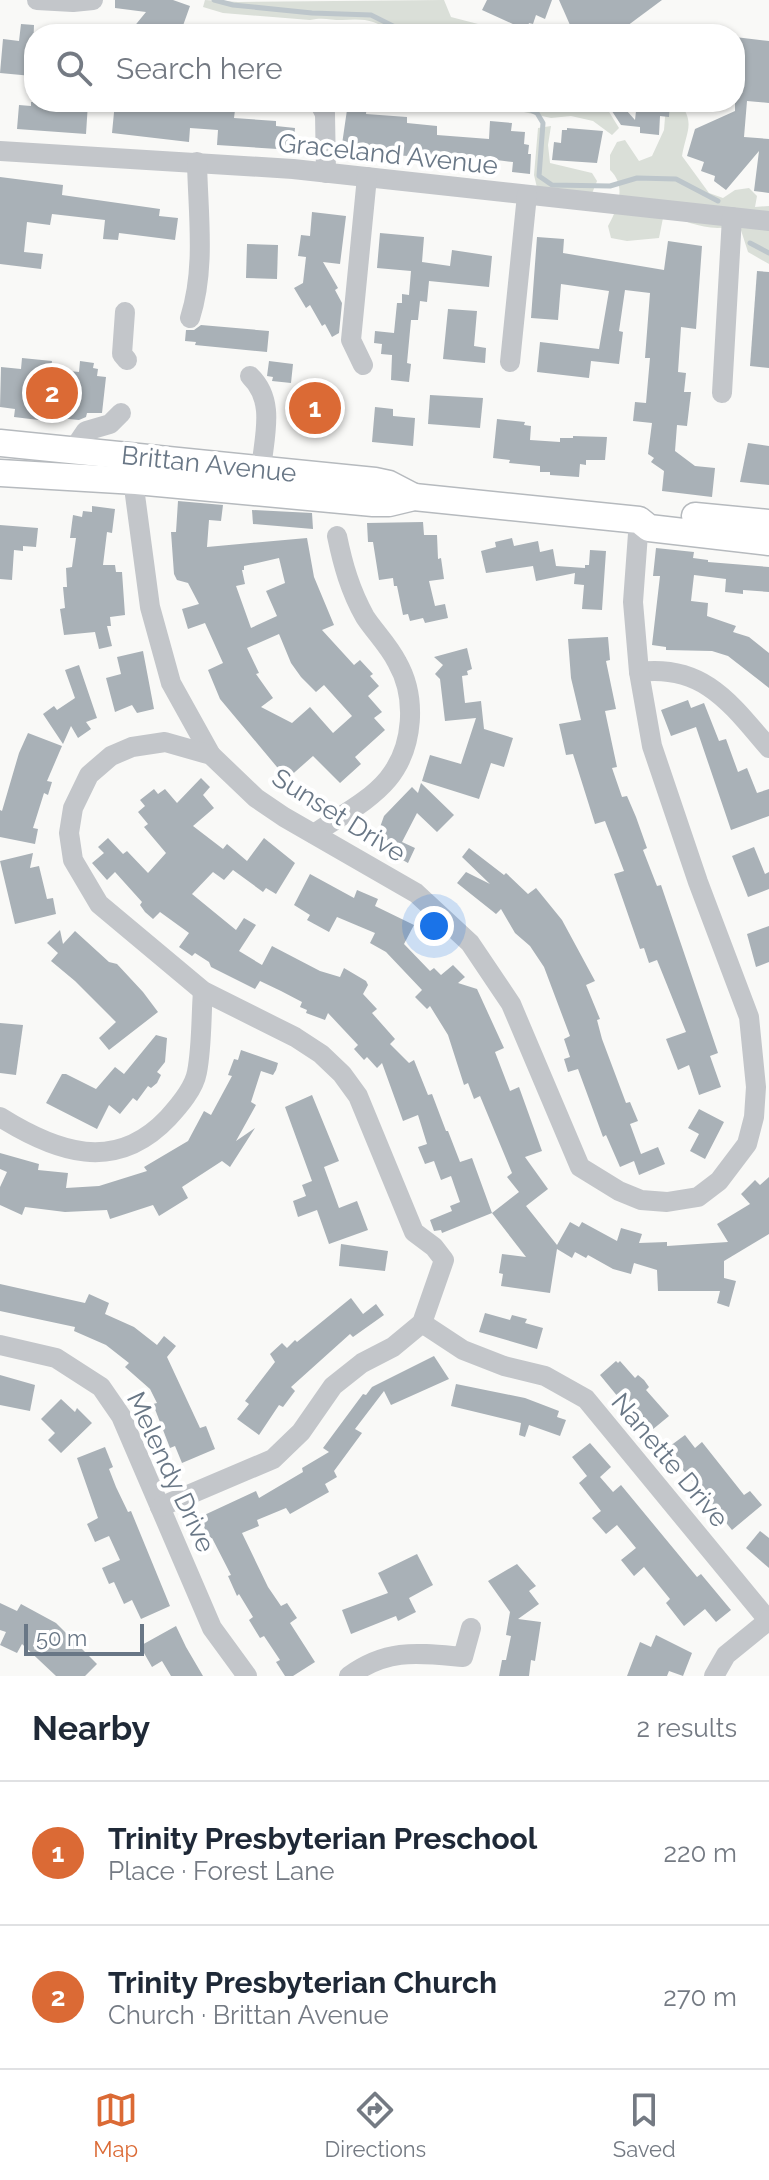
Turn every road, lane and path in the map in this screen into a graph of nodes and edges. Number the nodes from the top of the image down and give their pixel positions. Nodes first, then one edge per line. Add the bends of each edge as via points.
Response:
1 (37, 0) edge
2 (93, 0) edge
3 (324, 112) edge
4 (0, 151) edge
5 (197, 162) junction
6 (326, 173) junction
7 (367, 177) junction
8 (527, 195) junction
9 (732, 217) junction
10 (769, 221) edge
11 (125, 312) dead end
12 (190, 318) dead end
13 (127, 360) dead end
14 (510, 362) dead end
15 (363, 365) dead end
16 (250, 376) dead end
17 (722, 393) dead end
18 (121, 413) dead end
19 (0, 443) edge
20 (73, 450) junction
21 (136, 469) junction
22 (261, 470) junction
23 (0, 473) edge
24 (414, 497) junction
25 (639, 520) junction
26 (769, 523) edge
27 (337, 536) dead end
28 (769, 542) edge
29 (639, 672) junction
30 (769, 748) edge
31 (211, 755) junction
32 (314, 834) junction
33 (203, 991) junction
34 (0, 1117) edge
35 (422, 1323) junction
36 (0, 1345) edge
37 (160, 1507) junction
38 (769, 1620) edge
39 (471, 1628) dead end
40 (461, 1666) edge
41 (247, 1676) edge
42 (349, 1676) edge
43 (714, 1676) edge

1 - 2 street
3 - 6 street
4 - 5 street, Graceland Avenue
5 - 6 street, Graceland Avenue
5 - 12 street via 200,261
6 - 7 street, Graceland Avenue
7 - 8 street, Graceland Avenue
7 - 15 street via 351,340
8 - 9 street, Graceland Avenue
8 - 14 street
9 - 10 street, Graceland Avenue
9 - 17 street
11 - 13 street via 122,354
16 - 22 street via 267,401
18 - 20 street via 110,424 86,431
19 - 20 main road, Brittan Avenue
20 - 21 main road, Brittan Avenue
21 - 22 main road, Brittan Avenue
21 - 23 main road, Brittan Avenue
21 - 24 main road, Brittan Avenue via 373,503
21 - 31 street via 150,607 171,683
22 - 24 main road, Brittan Avenue via 375,481
24 - 25 main road, Brittan Avenue
25 - 26 main road, Brittan Avenue via 649,511
25 - 28 main road, Brittan Avenue via 649,528
25 - 29 street, Sunset Drive via 633,602
27 - 32 street via 346,577 398,663 411,717 403,754 389,778
29 - 30 street via 682,673 719,692
29 - 32 street, Sunset Drive via 652,746 749,1017 756,1087 747,1144 719,1181 698,1197 641,1200 580,1167 511,1004 470,943 416,893
31 - 32 street, Sunset Drive via 256,798
31 - 33 street, Sunset Drive via 165,742 111,756 89,775 73,808 69,833 73,860 99,904
33 - 34 street via 197,1074 181,1105 156,1131 124,1149 89,1154 33,1138
33 - 35 street, Sunset Drive via 321,1054 358,1096 414,1232 444,1260
35 - 37 street via 333,1386 301,1432 273,1459
35 - 38 street, Nanette Drive via 463,1350 545,1376 586,1399
36 - 37 street, Melendy Drive via 56,1358 101,1387 121,1416
37 - 41 street, Melendy Drive via 212,1628
38 - 43 street via 726,1655
39 - 40 street
40 - 42 street via 412,1652 368,1662

